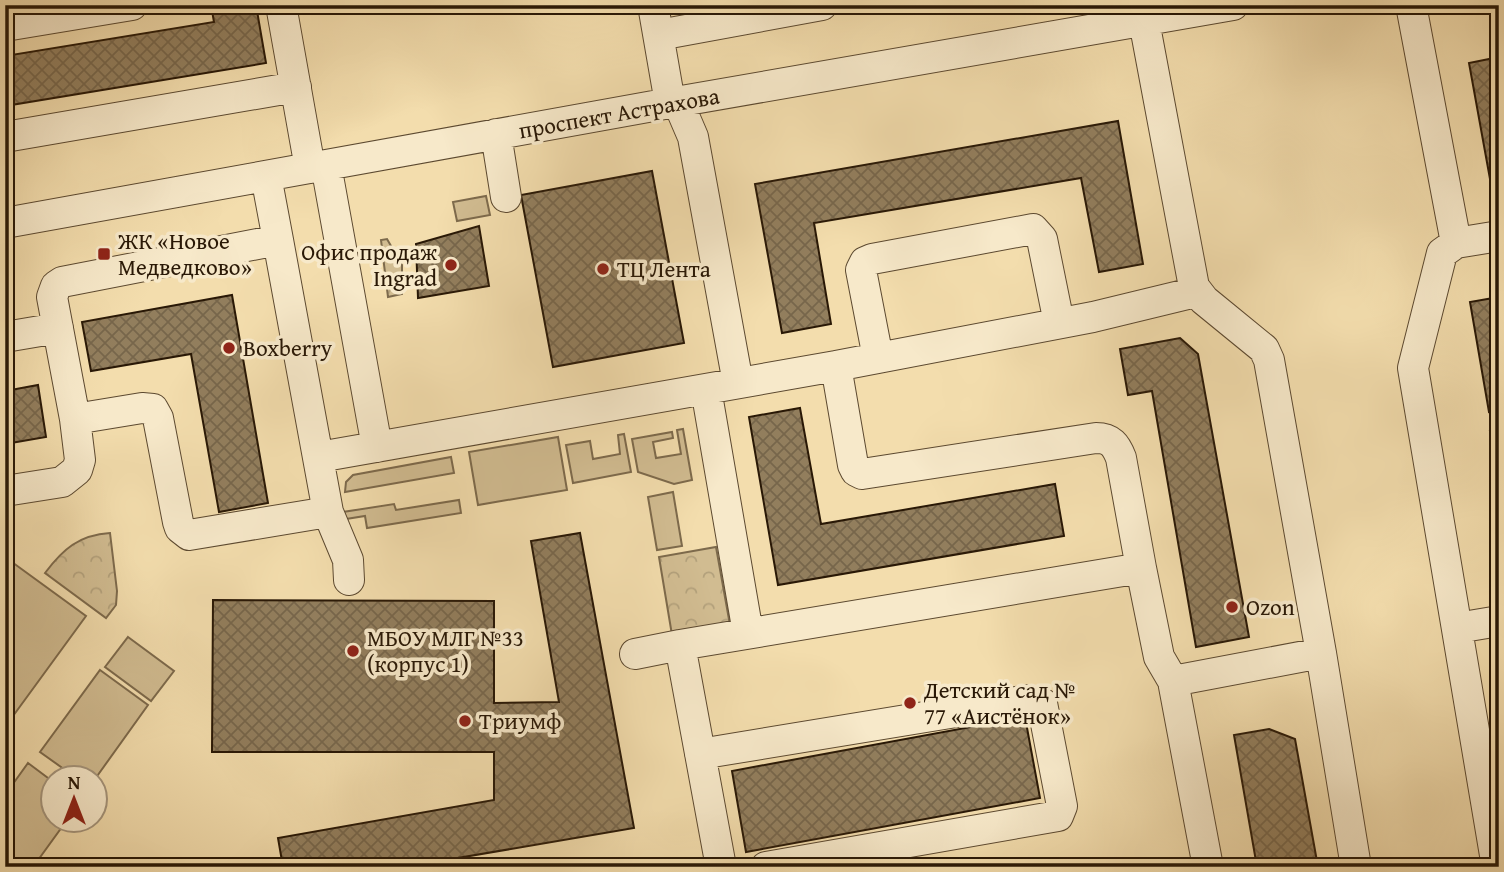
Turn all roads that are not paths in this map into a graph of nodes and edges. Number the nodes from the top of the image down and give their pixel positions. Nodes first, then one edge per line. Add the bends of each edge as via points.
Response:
1 (132, 5) edge
2 (281, 5) edge
3 (653, 5) edge
4 (822, 5) edge
5 (1233, 5) edge
6 (1411, 5) edge
7 (1202, 8) edge
8 (1144, 21) junction
9 (5, 26) edge
10 (659, 34) junction
11 (296, 87) junction
12 (674, 102) junction
13 (496, 134) junction
14 (5, 137) edge
15 (318, 166) junction
16 (266, 176) junction
17 (506, 197) dead end
18 (5, 223) edge
19 (1499, 236) edge
20 (278, 240) junction
21 (1456, 243) junction
22 (1196, 292) junction
23 (1059, 323) junction
24 (58, 328) junction
25 (5, 337) edge
26 (878, 358) junction
27 (836, 366) junction
28 (738, 383) junction
29 (706, 389) junction
30 (75, 419) junction
31 (377, 447) junction
32 (319, 457) junction
33 (5, 491) edge
34 (328, 512) junction
35 (1141, 568) junction
36 (349, 580) dead end
37 (1499, 621) edge
38 (1457, 628) junction
39 (748, 633) junction
40 (680, 645) junction
41 (1321, 653) junction
42 (635, 654) dead end
43 (1173, 681) junction
44 (700, 754) junction
45 (721, 867) edge
46 (766, 867) edge
47 (1209, 867) edge
48 (1356, 867) edge
49 (1497, 867) edge

1 - 9 street
2 - 11 street
3 - 10 street
4 - 10 street
5 - 7 street, проспект Астрахова
6 - 21 street
7 - 8 street, проспект Астрахова
8 - 12 street, проспект Астрахова
8 - 22 street
10 - 12 street
11 - 14 street
11 - 15 street
12 - 13 street, проспект Астрахова
12 - 28 street via 693,137
13 - 15 street, проспект Астрахова
13 - 17 street
15 - 16 street, проспект Астрахова
15 - 31 street
16 - 18 street, проспект Астрахова
16 - 20 street
19 - 21 street
20 - 24 street via 62,282 52,297
20 - 32 street
21 - 38 street via 1439,262 1412,368
22 - 23 street
22 - 41 street via 1268,355
23 - 26 street
23 - 26 street via 1042,239 1033,229 898,254 868,260 861,270
24 - 25 street
24 - 30 street
26 - 27 street
27 - 28 street
27 - 35 street via 853,465 862,474 1096,438 1110,440 1121,458
28 - 29 street
29 - 31 street
29 - 39 street
30 - 33 street via 80,460 70,478
30 - 34 street via 153,410 177,522 190,535
31 - 32 street
32 - 34 street
34 - 36 street via 348,560
35 - 39 street
35 - 43 street via 1159,657
37 - 38 street
38 - 49 street
39 - 40 street
40 - 42 street
40 - 44 street
41 - 43 street
41 - 48 street
43 - 47 street
44 - 45 street
44 - 46 street via 1029,700 1042,703 1062,806 1058,816

